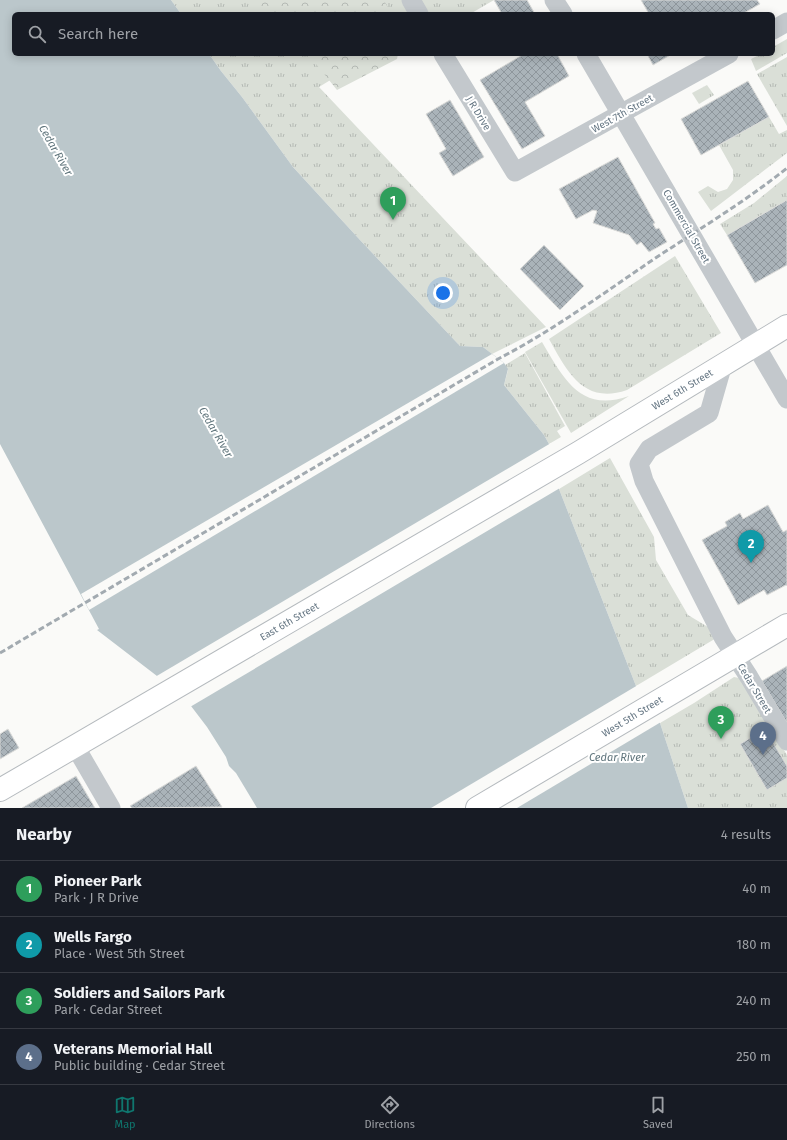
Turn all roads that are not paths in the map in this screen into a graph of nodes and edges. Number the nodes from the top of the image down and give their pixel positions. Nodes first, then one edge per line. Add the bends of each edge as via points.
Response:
1 (411, 0) edge
2 (554, 0) edge
3 (418, 12) edge
4 (561, 12) edge
5 (787, 22) edge
6 (775, 29) edge
7 (445, 56) edge
8 (587, 56) edge
9 (725, 56) edge
10 (621, 114) junction
11 (515, 172) joint
12 (787, 326) edge
13 (755, 345) junction
14 (723, 364) junction
15 (787, 399) edge
16 (578, 453) joint
17 (787, 625) edge
18 (736, 656) junction
19 (787, 741) edge
20 (75, 746) junction
21 (0, 790) edge
22 (111, 808) edge
23 (477, 808) edge

1 - 3 street
2 - 4 street
5 - 6 street
7 - 11 street, J R Drive
8 - 10 street, Commercial Street
9 - 10 street, West 7th Street
10 - 11 street, West 7th Street
10 - 13 street, Commercial Street
12 - 13 main road, West 6th Street
13 - 14 main road, West 6th Street
13 - 15 street, Commercial Street
14 - 16 main road, West 6th Street
14 - 18 street, Cedar Street via 709,413 649,449 639,464 644,481 723,637
16 - 20 main road, East 6th Street
17 - 18 main road, West 5th Street
18 - 19 street, Cedar Street
18 - 23 main road, West 5th Street
20 - 21 main road, East 6th Street
20 - 22 street

